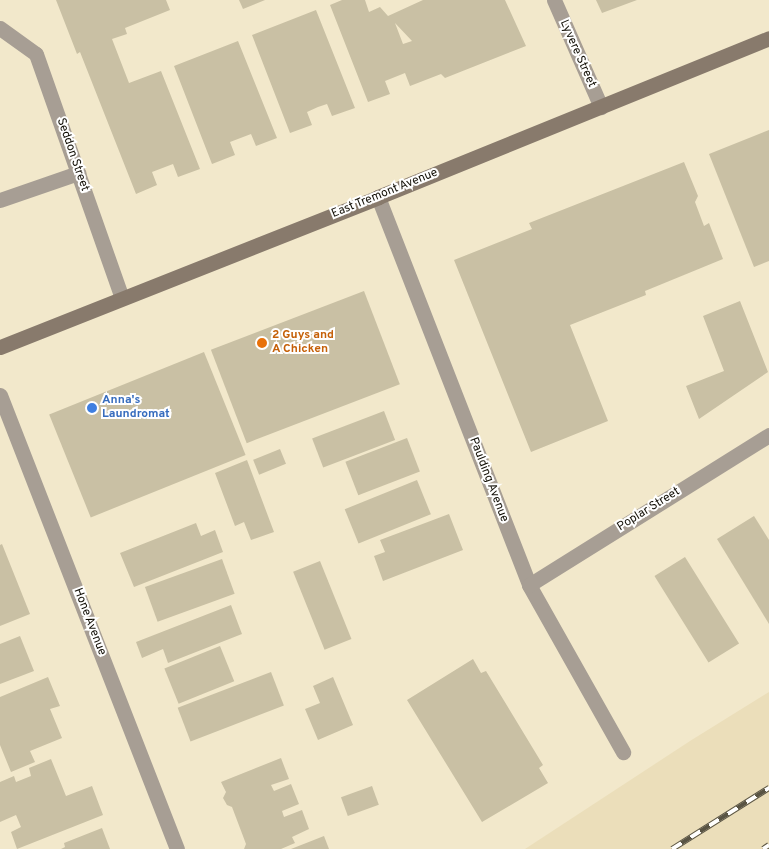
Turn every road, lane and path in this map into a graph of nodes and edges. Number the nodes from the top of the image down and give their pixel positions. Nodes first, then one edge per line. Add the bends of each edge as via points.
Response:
1 (554, 0) edge
2 (0, 28) edge
3 (769, 38) edge
4 (601, 107) junction
5 (78, 172) junction
6 (378, 197) junction
7 (0, 200) edge
8 (122, 298) junction
9 (0, 347) edge
10 (0, 395) edge
11 (769, 435) edge
12 (529, 585) junction
13 (623, 752) dead end
14 (178, 849) edge

1 - 4 street, Lyvere Street
2 - 5 street, Seddon Street via 36,54
3 - 4 main road, East Tremont Avenue
4 - 6 main road, East Tremont Avenue
5 - 7 street
5 - 8 street, Seddon Street
6 - 8 main road, East Tremont Avenue
6 - 12 street, Paulding Avenue
8 - 9 main road, East Tremont Avenue
10 - 14 street, Hone Avenue
11 - 12 street, Poplar Street
12 - 13 street, Paulding Avenue

